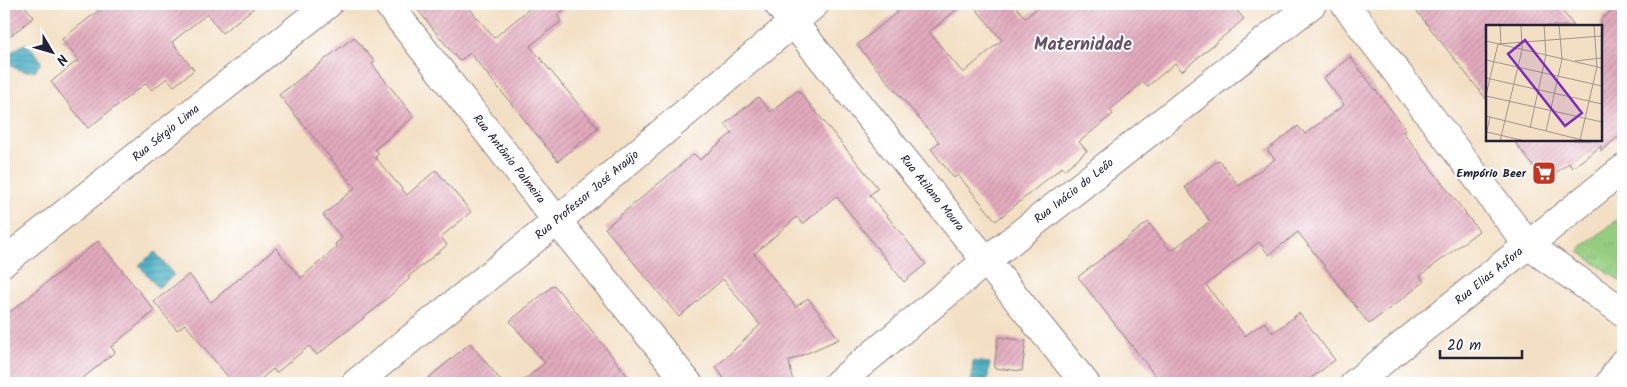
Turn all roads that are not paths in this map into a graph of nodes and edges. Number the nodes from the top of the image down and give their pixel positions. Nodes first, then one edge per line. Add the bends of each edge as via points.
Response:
1 (328, 4) edge
2 (388, 4) edge
3 (815, 4) edge
4 (1312, 4) edge
5 (1346, 4) edge
6 (786, 12) edge
7 (1623, 169) edge
8 (557, 221) junction
9 (1528, 245) junction
10 (987, 260) junction
11 (4, 262) edge
12 (1623, 312) edge
13 (1623, 363) edge
14 (356, 383) edge
15 (688, 383) edge
16 (838, 383) edge
17 (1085, 383) edge
18 (1355, 383) edge
19 (1610, 383) edge

1 - 11 street, Rua Sérgio Lima
2 - 8 street, Rua Antônio Palmeira
3 - 6 street, Rua Professor José Araújo
4 - 10 street, Rua Inácio do Leão
5 - 9 street
6 - 8 street, Rua Professor José Araújo
6 - 10 street, Rua Atilano Moura
7 - 9 street, Rua Elias Asfora
8 - 14 street, Rua Professor José Araújo
8 - 15 street, Rua Antônio Palmeira
9 - 12 street
9 - 18 street, Rua Elias Asfora
10 - 16 street, Rua Inácio do Leão
10 - 17 street, Rua Atilano Moura
13 - 19 street

